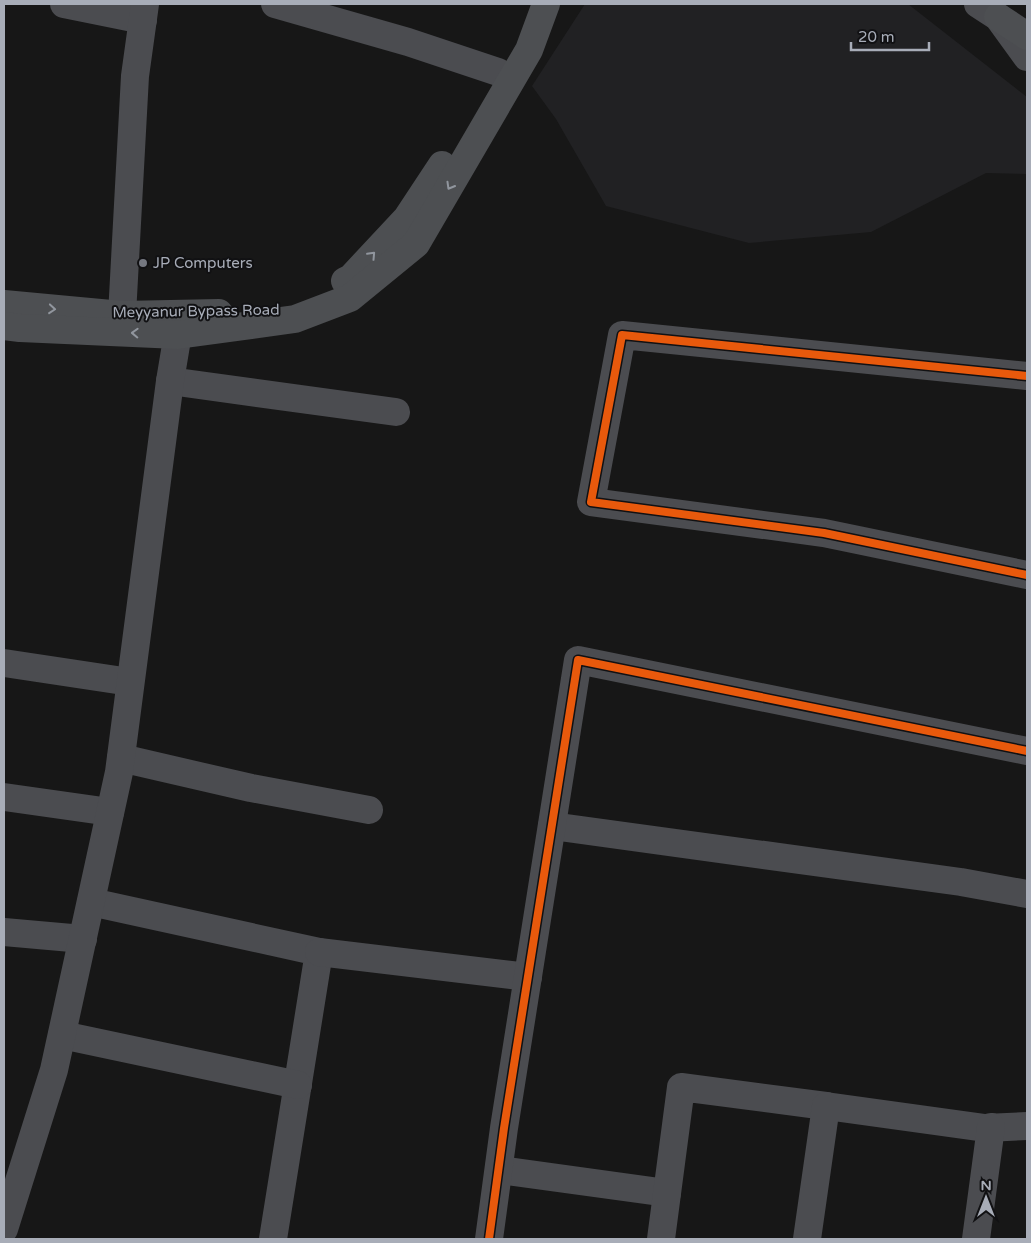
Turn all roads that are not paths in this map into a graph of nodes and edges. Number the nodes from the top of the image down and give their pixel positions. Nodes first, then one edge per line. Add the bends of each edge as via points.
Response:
1 (64, 4) edge
2 (276, 4) edge
3 (532, 4) edge
4 (546, 4) edge
5 (988, 10) edge
6 (144, 12) edge
7 (1027, 17) edge
8 (1027, 36) edge
9 (1027, 57) edge
10 (498, 72) junction
11 (4, 304) edge
12 (122, 315) junction
13 (180, 325) junction
14 (4, 326) edge
15 (1027, 376) edge
16 (170, 381) junction
17 (396, 412) dead end
18 (1027, 575) edge
19 (4, 662) edge
20 (130, 682) junction
21 (1027, 750) edge
22 (121, 758) junction
23 (4, 797) edge
24 (369, 810) dead end
25 (110, 812) junction
26 (552, 826) junction
27 (1027, 894) edge
28 (90, 902) junction
29 (4, 932) edge
30 (82, 940) junction
31 (319, 952) junction
32 (528, 977) junction
33 (62, 1036) junction
34 (298, 1084) junction
35 (826, 1106) junction
36 (1027, 1126) edge
37 (991, 1127) junction
38 (499, 1170) junction
39 (667, 1193) junction
40 (4, 1229) edge
41 (273, 1239) edge
42 (489, 1239) edge
43 (661, 1239) edge
44 (807, 1239) edge
45 (976, 1239) edge

1 - 6 street
2 - 10 street
3 - 10 main road, Meyyanur Bypass Road
4 -> 13 main road via 529,50 416,244 350,298 294,319
5 - 7 main road
5 - 8 main road
5 - 9 street
6 - 12 street via 135,76
13 -> 10 main road, Meyyanur Bypass Road via 288,309 351,278 407,218
11 -> 12 main road, Meyyanur Bypass Road
12 - 13 main road, Meyyanur Bypass Road
13 -> 14 main road
13 - 16 street
15 - 18 street via 622,335 591,502 824,533
16 - 17 street
16 - 20 street
19 - 20 street
20 - 22 street
21 - 26 street via 578,660
22 - 24 street via 251,788
22 - 25 street
23 - 25 street
25 - 28 street
26 - 27 street via 962,882
26 - 32 street
28 - 30 street
28 - 31 street
29 - 30 street
30 - 33 street
31 - 32 street
31 - 34 street
32 - 38 street
33 - 34 street
33 - 40 street
34 - 41 street
35 - 37 street
35 - 39 street via 681,1087
35 - 44 street
36 - 37 street
37 - 45 street
38 - 39 street
38 - 42 street
39 - 43 street

